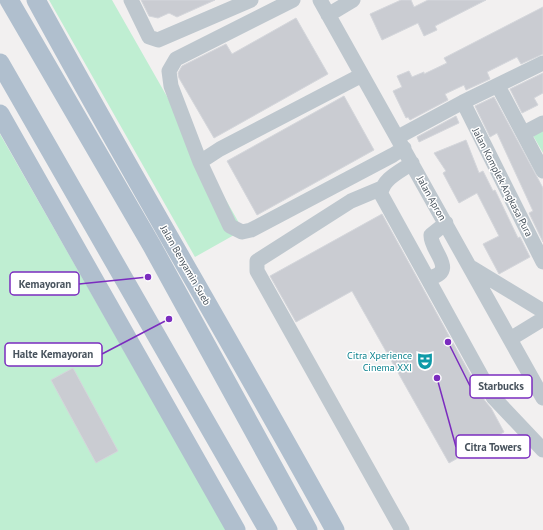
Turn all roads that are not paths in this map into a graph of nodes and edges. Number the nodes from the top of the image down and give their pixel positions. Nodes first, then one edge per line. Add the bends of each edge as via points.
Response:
1 (9, 0) edge
2 (36, 0) edge
3 (131, 0) edge
4 (251, 0) edge
5 (293, 0) edge
6 (320, 0) edge
7 (354, 0) edge
8 (328, 15) junction
9 (0, 63) edge
10 (543, 63) edge
11 (362, 75) junction
12 (498, 86) junction
13 (463, 102) junction
14 (0, 113) edge
15 (543, 123) edge
16 (524, 133) junction
17 (401, 142) junction
18 (54, 156) junction
19 (200, 162) junction
20 (412, 163) junction
21 (543, 171) edge
22 (382, 188) junction
23 (446, 223) junction
24 (152, 246) junction
25 (180, 255) junction
26 (543, 262) edge
27 (470, 267) junction
28 (429, 278) junction
29 (543, 311) edge
30 (543, 319) edge
31 (510, 339) junction
32 (185, 386) junction
33 (543, 398) edge
34 (274, 420) junction
35 (543, 450) edge
36 (209, 483) junction
37 (297, 512) junction
38 (236, 530) edge
39 (268, 530) edge
40 (308, 530) edge
41 (335, 530) edge
42 (402, 530) edge

1 - 24 main road, Jalan Benyamin Sueb
2 - 25 main road, Jalan Benyamin Sueb via 99,116
3 - 4 street via 149,37 158,40
5 - 19 street via 176,59 169,71 170,86
6 - 8 street, Jalan Apron
7 - 8 street
8 - 11 street, Jalan Apron
9 - 18 main road
10 - 12 street
11 - 17 street, Jalan Apron
11 - 19 street
12 - 13 street
12 - 16 street
13 - 17 street
13 - 26 street, Jalan Komplek Angkasa Pura
14 - 18 main road
14 - 36 main road
15 - 16 street
16 - 21 street
17 - 19 street via 393,155 242,232 230,226
17 - 20 street, Jalan Apron
18 - 32 main road
20 - 22 street via 386,182
20 - 23 street, Jalan Apron
22 - 28 street via 381,194
22 - 42 street via 351,201 257,261 257,271
23 - 27 street, Jalan Apron
23 - 28 street via 431,235 430,240 442,262 441,272
24 - 25 main road
24 - 37 main road, Jalan Benyamin Sueb
25 - 34 main road, Jalan Benyamin Sueb
27 - 29 street
27 - 31 street, Jalan Apron
28 - 35 street via 493,397
30 - 31 street
31 - 33 street, Jalan Apron
32 - 36 main road
32 - 39 main road
34 - 37 main road
34 - 41 main road, Jalan Benyamin Sueb
36 - 38 main road
37 - 40 main road, Jalan Benyamin Sueb

